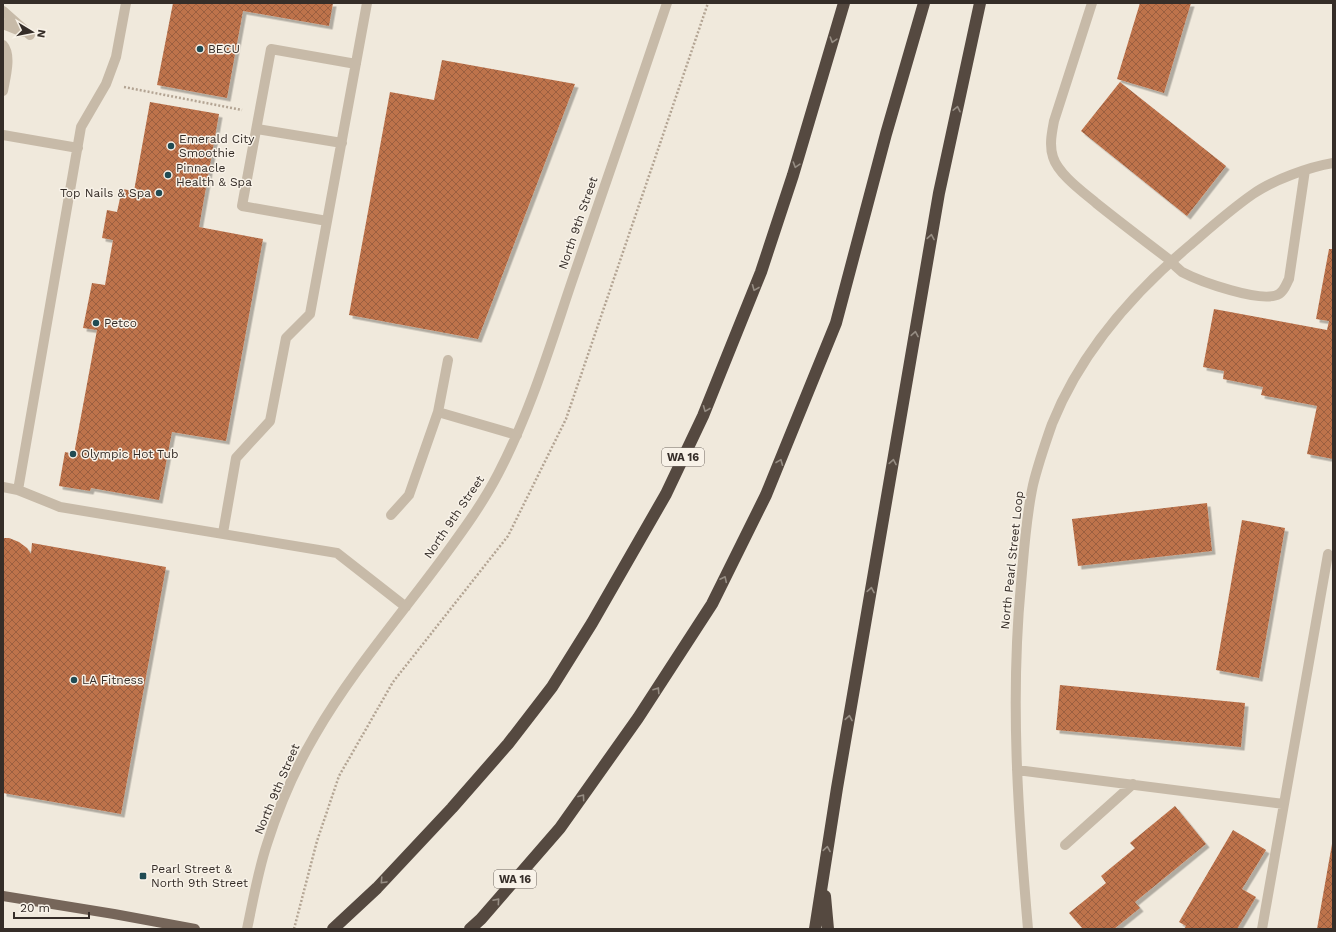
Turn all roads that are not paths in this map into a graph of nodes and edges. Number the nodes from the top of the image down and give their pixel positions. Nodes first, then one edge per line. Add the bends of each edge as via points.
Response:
1 (126, 3) edge
2 (367, 3) edge
3 (668, 3) edge
4 (844, 3) edge
5 (924, 3) edge
6 (980, 3) edge
7 (1092, 3) edge
8 (3, 11) edge
9 (3, 24) edge
10 (3, 45) edge
11 (356, 64) junction
12 (3, 91) edge
13 (257, 129) junction
14 (3, 135) edge
15 (342, 142) junction
16 (78, 148) junction
17 (1333, 163) edge
18 (1305, 170) junction
19 (327, 221) junction
20 (1171, 261) junction
21 (448, 360) dead end
22 (438, 412) junction
23 (517, 435) junction
24 (3, 487) edge
25 (18, 490) junction
26 (391, 514) dead end
27 (223, 533) junction
28 (1328, 554) dead end
29 (406, 607) junction
30 (1017, 770) junction
31 (1133, 784) junction
32 (1284, 804) junction
33 (1065, 845) dead end
34 (823, 878) junction
35 (3, 896) edge
36 (195, 929) edge
37 (247, 929) edge
38 (333, 929) edge
39 (470, 929) edge
40 (815, 929) edge
41 (828, 929) edge
42 (1028, 929) edge
43 (1262, 929) edge

1 - 16 street via 116,57 106,84 81,127
2 - 11 street
3 - 23 street, North 9th Street
4 -> 38 highway, WA 16 via 761,272 703,416 666,494 552,687 508,744 452,808 377,888
39 -> 5 highway, WA 16 via 560,828 638,718 712,604 766,495 836,323
34 -> 6 highway via 939,193
7 - 20 street via 1054,120 1051,146 1053,157 1058,167 1081,190
8 - 9 street via 30,35
10 - 12 street via 6,49 7,65
11 - 13 street via 271,49
11 - 15 street
13 - 15 street
13 - 19 street via 242,206
14 - 16 street
15 - 19 street
16 - 25 street
17 - 18 street, North Pearl Street Loop
18 - 20 street, North Pearl Street Loop via 1255,193
18 - 20 street via 1289,279 1278,294 1255,295 1210,284 1180,271
19 - 27 street via 310,314 286,338 270,421 236,458
20 - 30 street, North Pearl Street Loop via 1141,290 1089,356 1053,422 1041,456 1026,531 1019,602 1015,664
21 - 22 street
22 - 23 street
22 - 26 street via 410,495
23 - 29 street, North 9th Street via 472,518
24 - 25 street
25 - 27 street via 60,507
27 - 29 street via 337,553
28 - 32 street
29 - 37 street, North 9th Street via 377,644 314,736 280,807 266,846
30 - 31 street
30 - 42 street, North Pearl Street Loop
31 - 32 street
31 - 33 street
32 - 43 street
34 - 40 highway
34 - 41 highway
35 - 36 main road

